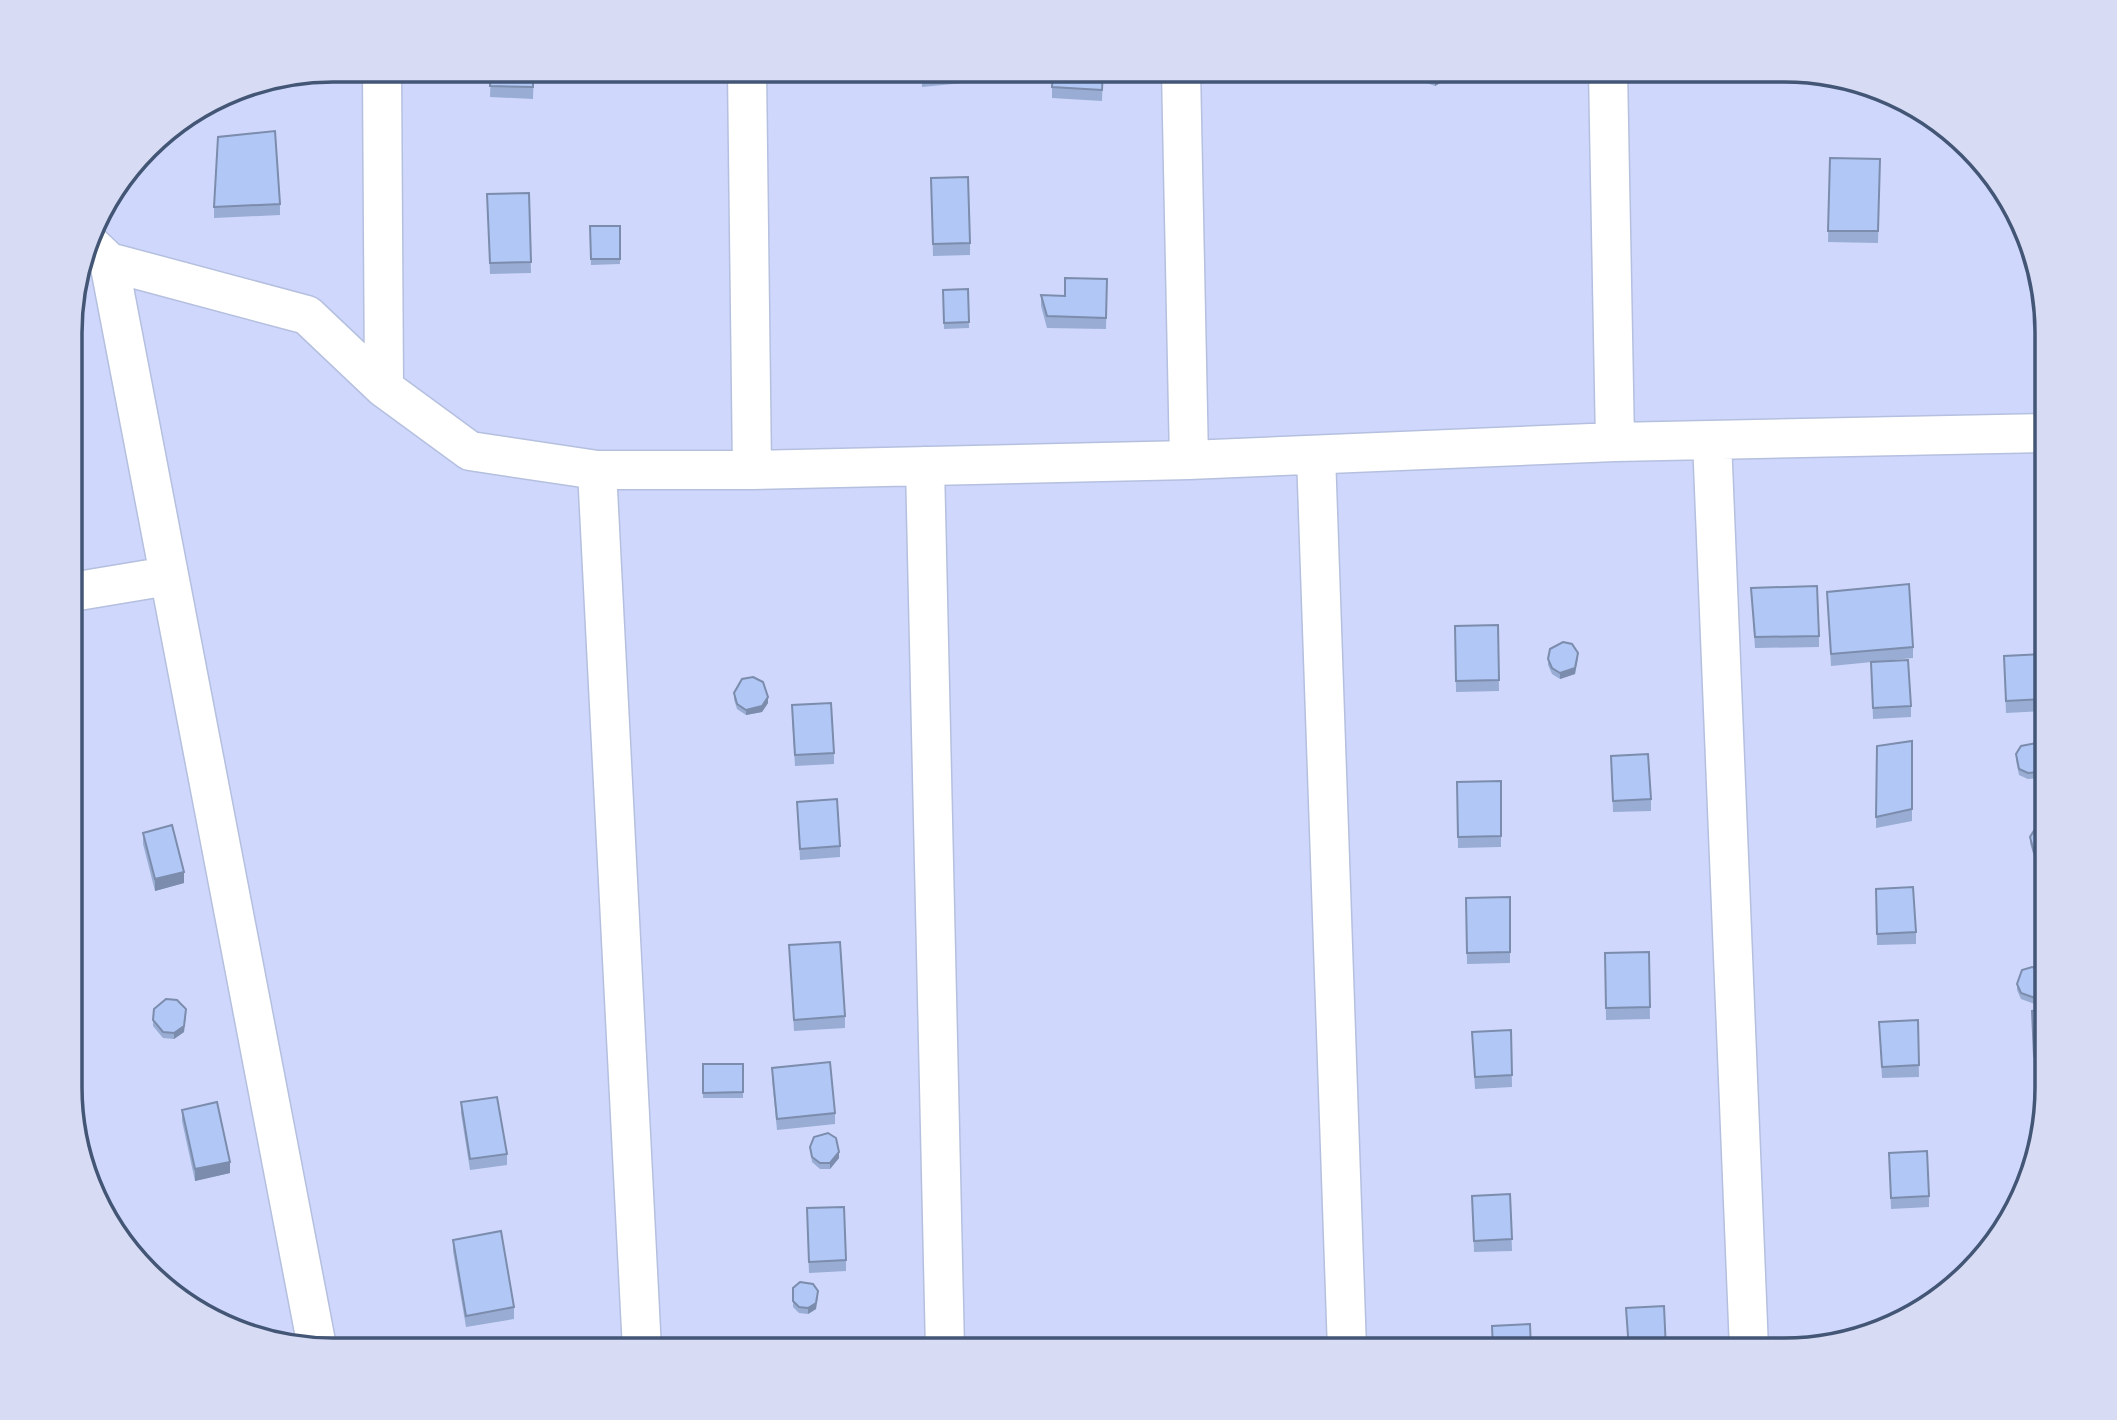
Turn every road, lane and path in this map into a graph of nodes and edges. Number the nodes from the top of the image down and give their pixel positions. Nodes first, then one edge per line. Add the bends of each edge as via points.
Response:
1 (382, 82) edge
2 (747, 82) edge
3 (1181, 82) edge
4 (1608, 82) edge
5 (99, 252) edge
6 (384, 388) junction
7 (2035, 433) edge
8 (1712, 440) junction
9 (1615, 442) junction
10 (1316, 455) junction
11 (1189, 460) junction
12 (925, 466) junction
13 (597, 470) junction
14 (752, 470) junction
15 (168, 576) junction
16 (82, 590) edge
17 (315, 1337) edge
18 (641, 1338) edge
19 (945, 1338) edge
20 (1347, 1338) edge
21 (1749, 1338) edge

1 - 6 street
2 - 14 street
3 - 11 street
4 - 9 street
5 - 6 street via 307,315
5 - 15 street
6 - 13 street via 470,451
7 - 8 street
8 - 9 street
8 - 21 street
9 - 10 street
10 - 11 street
10 - 20 street
11 - 12 street
12 - 14 street
12 - 19 street
13 - 14 street
13 - 18 street
15 - 16 street
15 - 17 street

